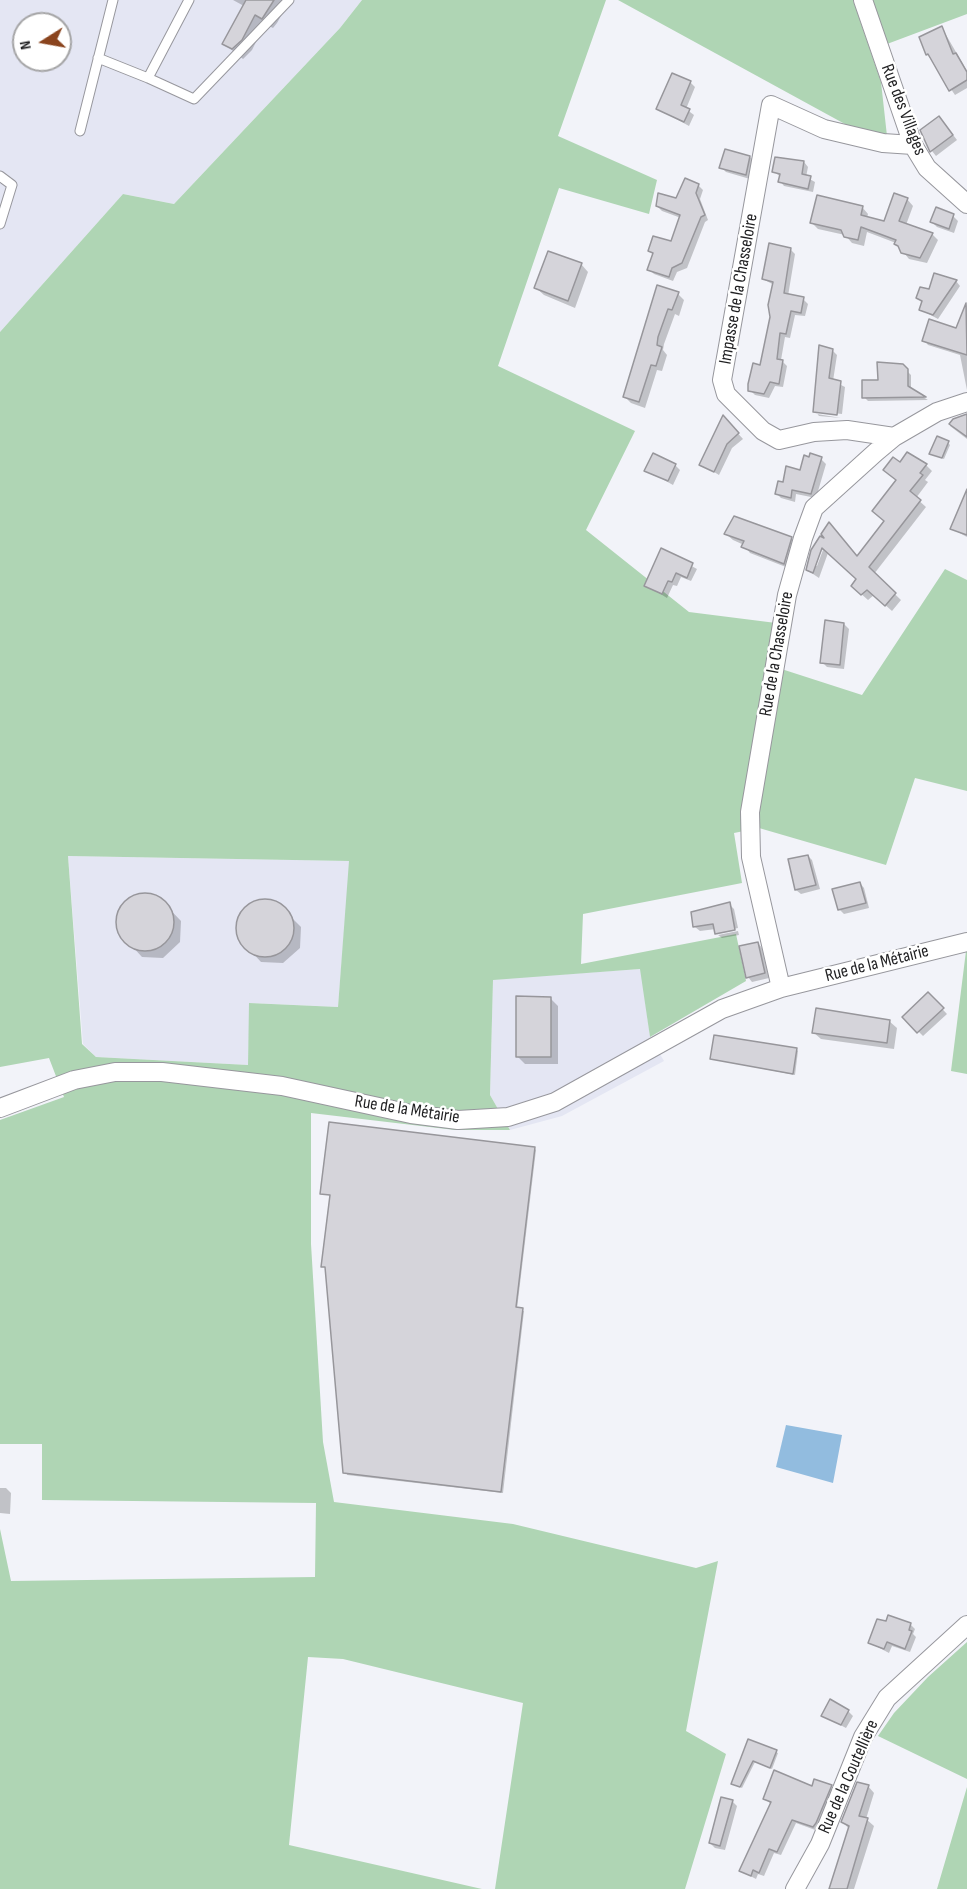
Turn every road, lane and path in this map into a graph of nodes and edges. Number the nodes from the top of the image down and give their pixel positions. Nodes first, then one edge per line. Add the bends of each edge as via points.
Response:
1 (113, 0) edge
2 (189, 0) edge
3 (289, 0) edge
4 (862, 0) edge
5 (98, 58) junction
6 (148, 78) junction
7 (80, 130) dead end
8 (913, 145) junction
9 (0, 176) edge
10 (967, 204) edge
11 (0, 224) edge
12 (967, 402) edge
13 (894, 437) junction
14 (967, 942) edge
15 (781, 988) junction
16 (0, 1108) edge
17 (967, 1625) edge
18 (795, 1889) edge

1 - 5 lane
2 - 6 lane
3 - 6 lane via 194,99
4 - 8 street, Rue des Villages
5 - 6 lane
5 - 7 lane
8 - 10 street, Rue des Villages via 927,168
8 - 13 street, Impasse de la Chasseloire via 883,143 824,129 771,105 722,380 726,393 762,431 779,440 847,430
9 - 11 lane via 12,184
12 - 13 street, Rue de la Chasseloire via 938,412
13 - 15 street, Rue de la Chasseloire via 814,508 787,595 750,812 753,867
14 - 15 street, Rue de la Métairie
15 - 16 street, Rue de la Métairie via 722,1009 555,1102 508,1118 458,1120 411,1114 282,1086 162,1072 115,1072 74,1080
17 - 18 street, Rue de la Coutellière via 887,1698 863,1737 820,1844

